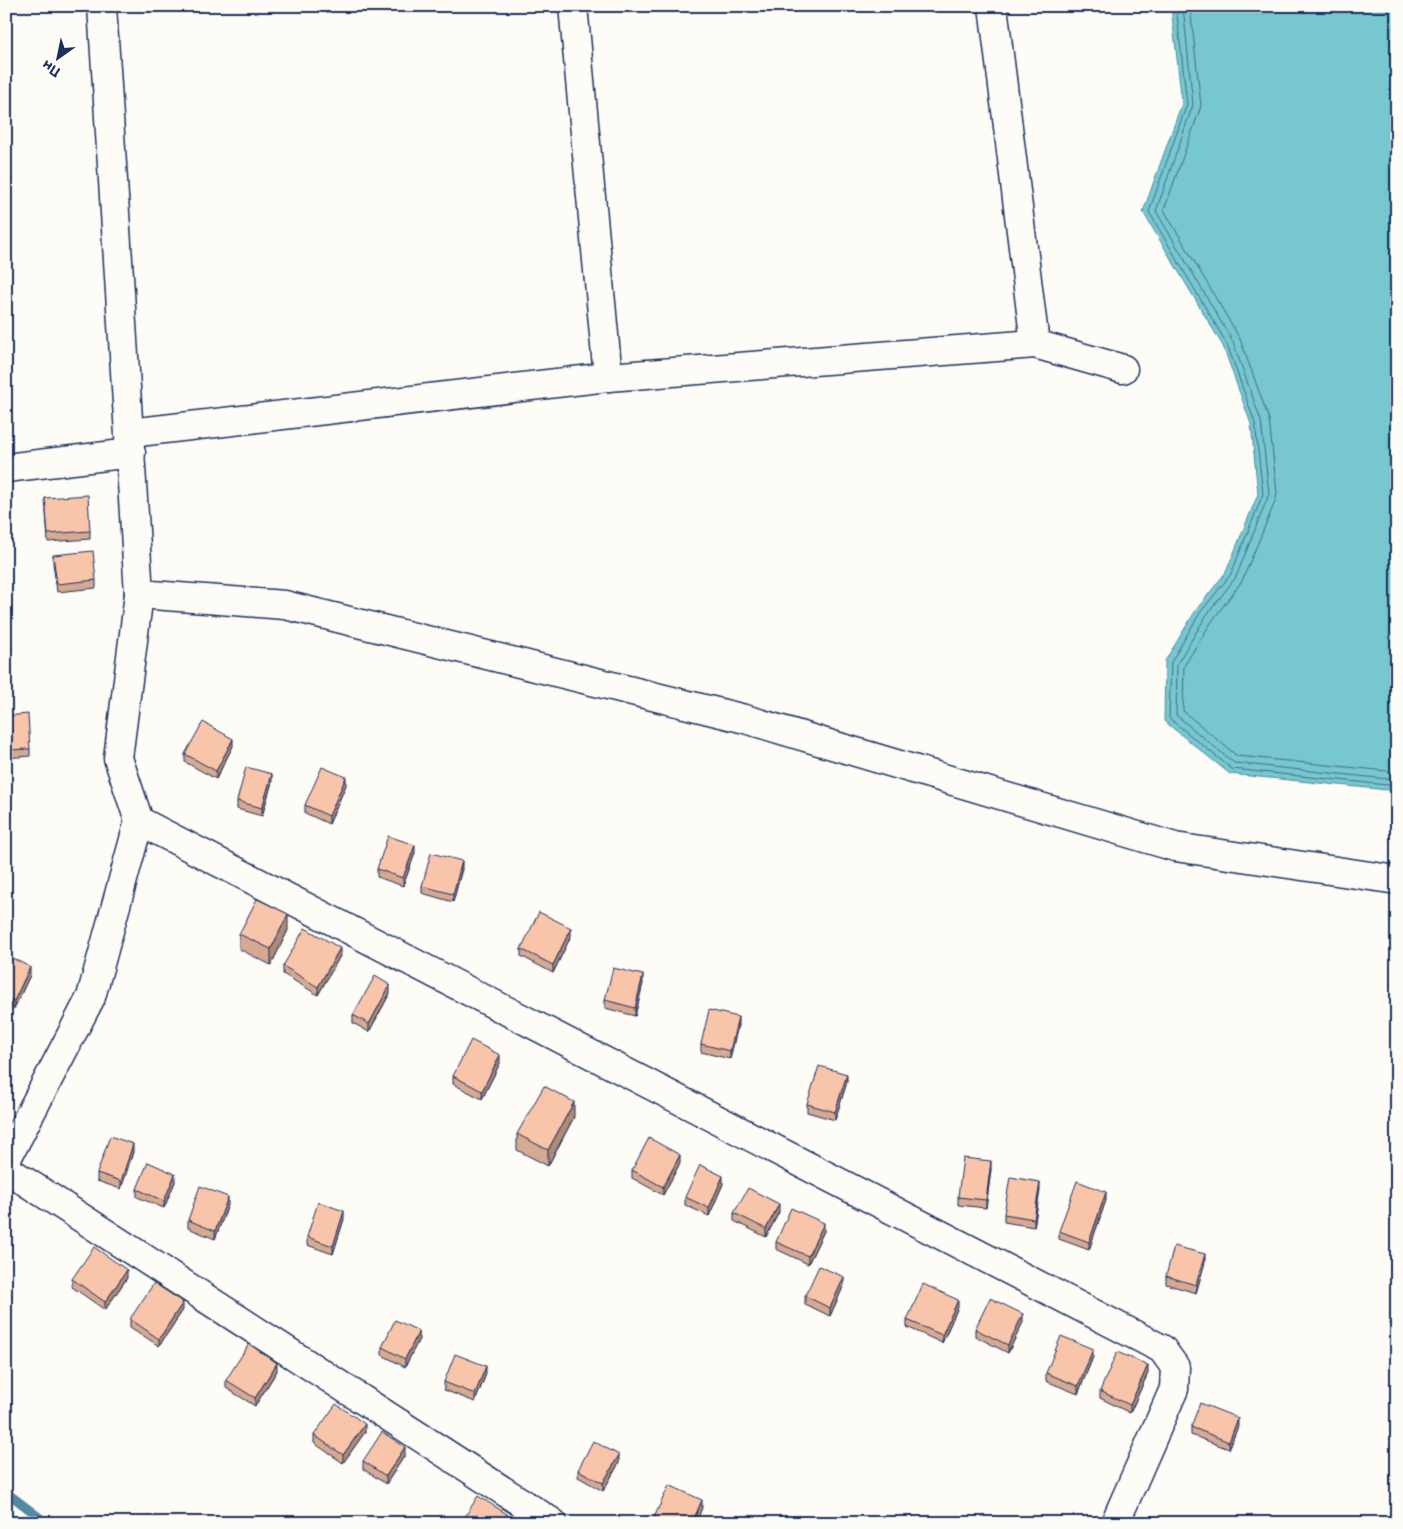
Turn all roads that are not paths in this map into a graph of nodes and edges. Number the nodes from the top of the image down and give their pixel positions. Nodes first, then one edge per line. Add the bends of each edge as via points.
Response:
1 (102, 6) edge
2 (573, 6) edge
3 (993, 6) edge
4 (1035, 344) junction
5 (1123, 369) dead end
6 (608, 377) junction
7 (131, 443) junction
8 (6, 468) edge
9 (139, 594) junction
10 (139, 822) junction
11 (1397, 880) edge
12 (6, 1160) edge
13 (6, 1169) edge
14 (553, 1523) edge
15 (1115, 1523) edge

1 - 7 street
2 - 6 street
3 - 4 street
4 - 5 street
4 - 6 street
6 - 7 street
7 - 8 street
7 - 9 street
9 - 10 street via 118,758
9 - 11 street via 285,605 745,719 1175,847
10 - 12 street via 91,997
10 - 15 street via 1162,1349 1175,1367 1174,1389
13 - 14 street

